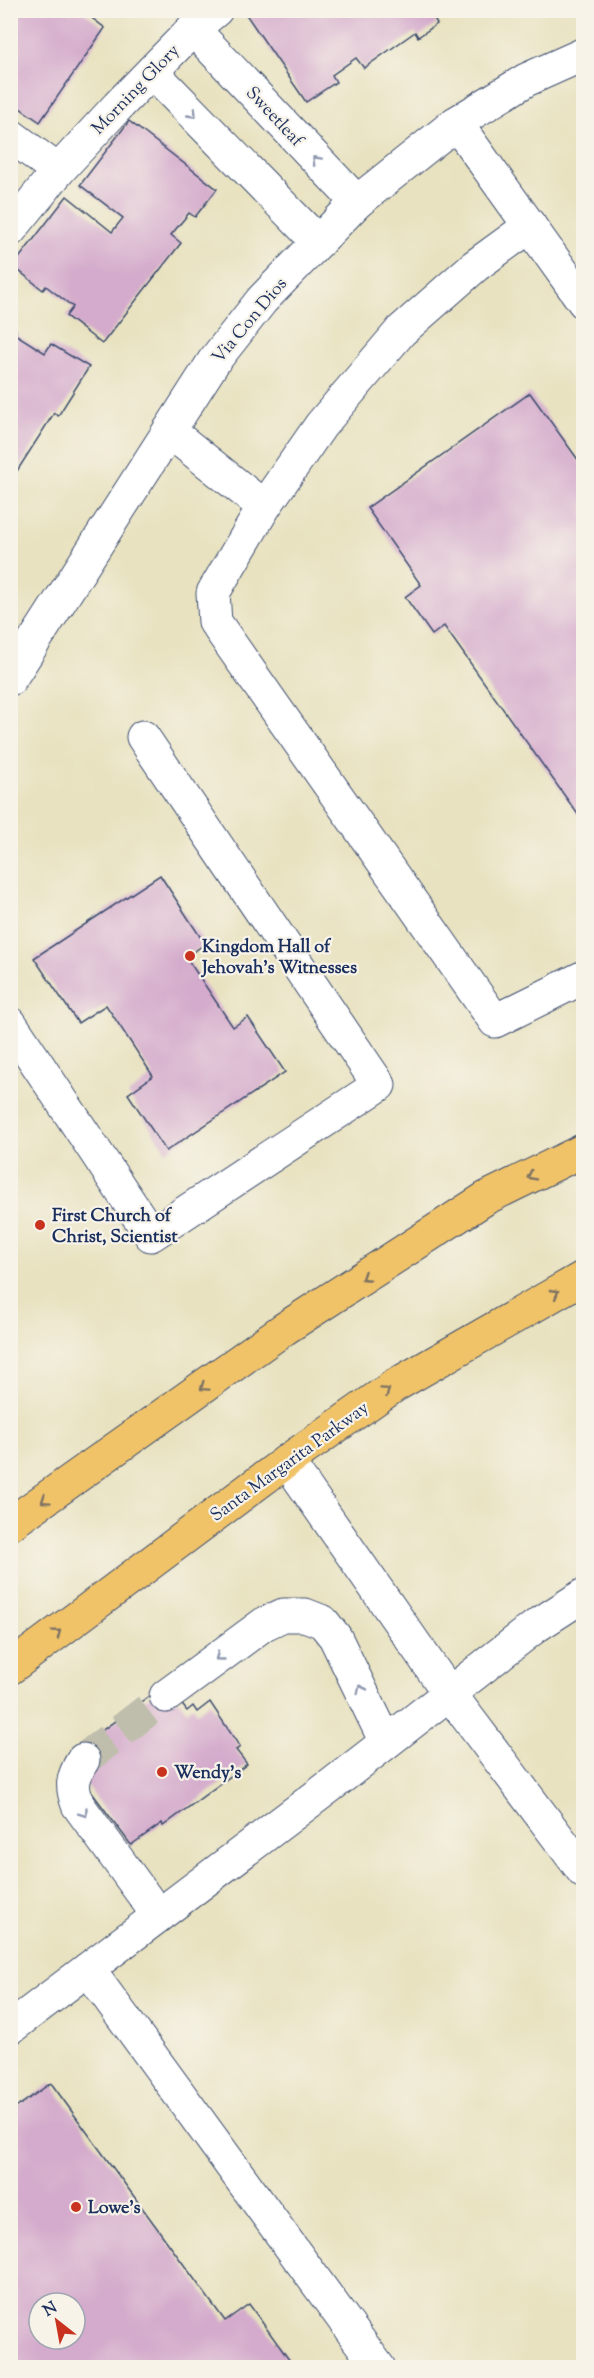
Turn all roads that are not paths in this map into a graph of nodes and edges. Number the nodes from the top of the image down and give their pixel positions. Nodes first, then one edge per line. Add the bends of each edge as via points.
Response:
1 (204, 20) edge
2 (584, 54) edge
3 (152, 72) junction
4 (456, 123) junction
5 (10, 135) edge
6 (58, 171) junction
7 (357, 202) junction
8 (530, 226) junction
9 (10, 230) edge
10 (318, 242) junction
11 (584, 302) edge
12 (169, 431) junction
13 (264, 507) junction
14 (10, 679) edge
15 (143, 737) dead end
16 (584, 977) edge
17 (10, 1023) edge
18 (584, 1150) edge
19 (584, 1277) edge
20 (287, 1461) junction
21 (10, 1524) edge
22 (584, 1595) edge
23 (10, 1668) edge
24 (449, 1693) junction
25 (166, 1696) tunnel mouth
26 (386, 1742) junction
27 (82, 1760) tunnel mouth
28 (584, 1872) edge
29 (158, 1915) junction
30 (88, 1970) junction
31 (10, 2028) edge
32 (379, 2367) edge

1 - 3 street, Morning Glory
7 -> 1 street, Sweetleaf
2 - 4 street, Via Con Dios via 526,80
3 - 6 street, Morning Glory
3 -> 10 street
4 - 7 street, Via Con Dios
4 - 8 street
5 - 6 street
6 - 9 street, Morning Glory
7 - 10 street, Via Con Dios
8 - 11 street
8 - 13 street via 475,266 401,331 321,426
10 - 12 street, Via Con Dios via 262,300 214,361
12 - 13 street
12 - 14 street, Via Con Dios
13 - 16 street via 213,592 215,622 495,1021
15 - 17 street via 379,1085 152,1235
18 -> 21 main road via 486,1198 303,1317
20 -> 19 main road, Santa Margarita Parkway via 394,1386
23 -> 20 main road, Santa Margarita Parkway
20 - 24 street
22 - 24 street via 536,1626
24 - 26 street
24 - 28 street
26 -> 25 street via 335,1637 323,1622 305,1615 283,1615 264,1624
26 - 29 street
27 -> 29 street via 72,1790 78,1805
29 - 30 street
30 - 31 street
30 - 32 street

